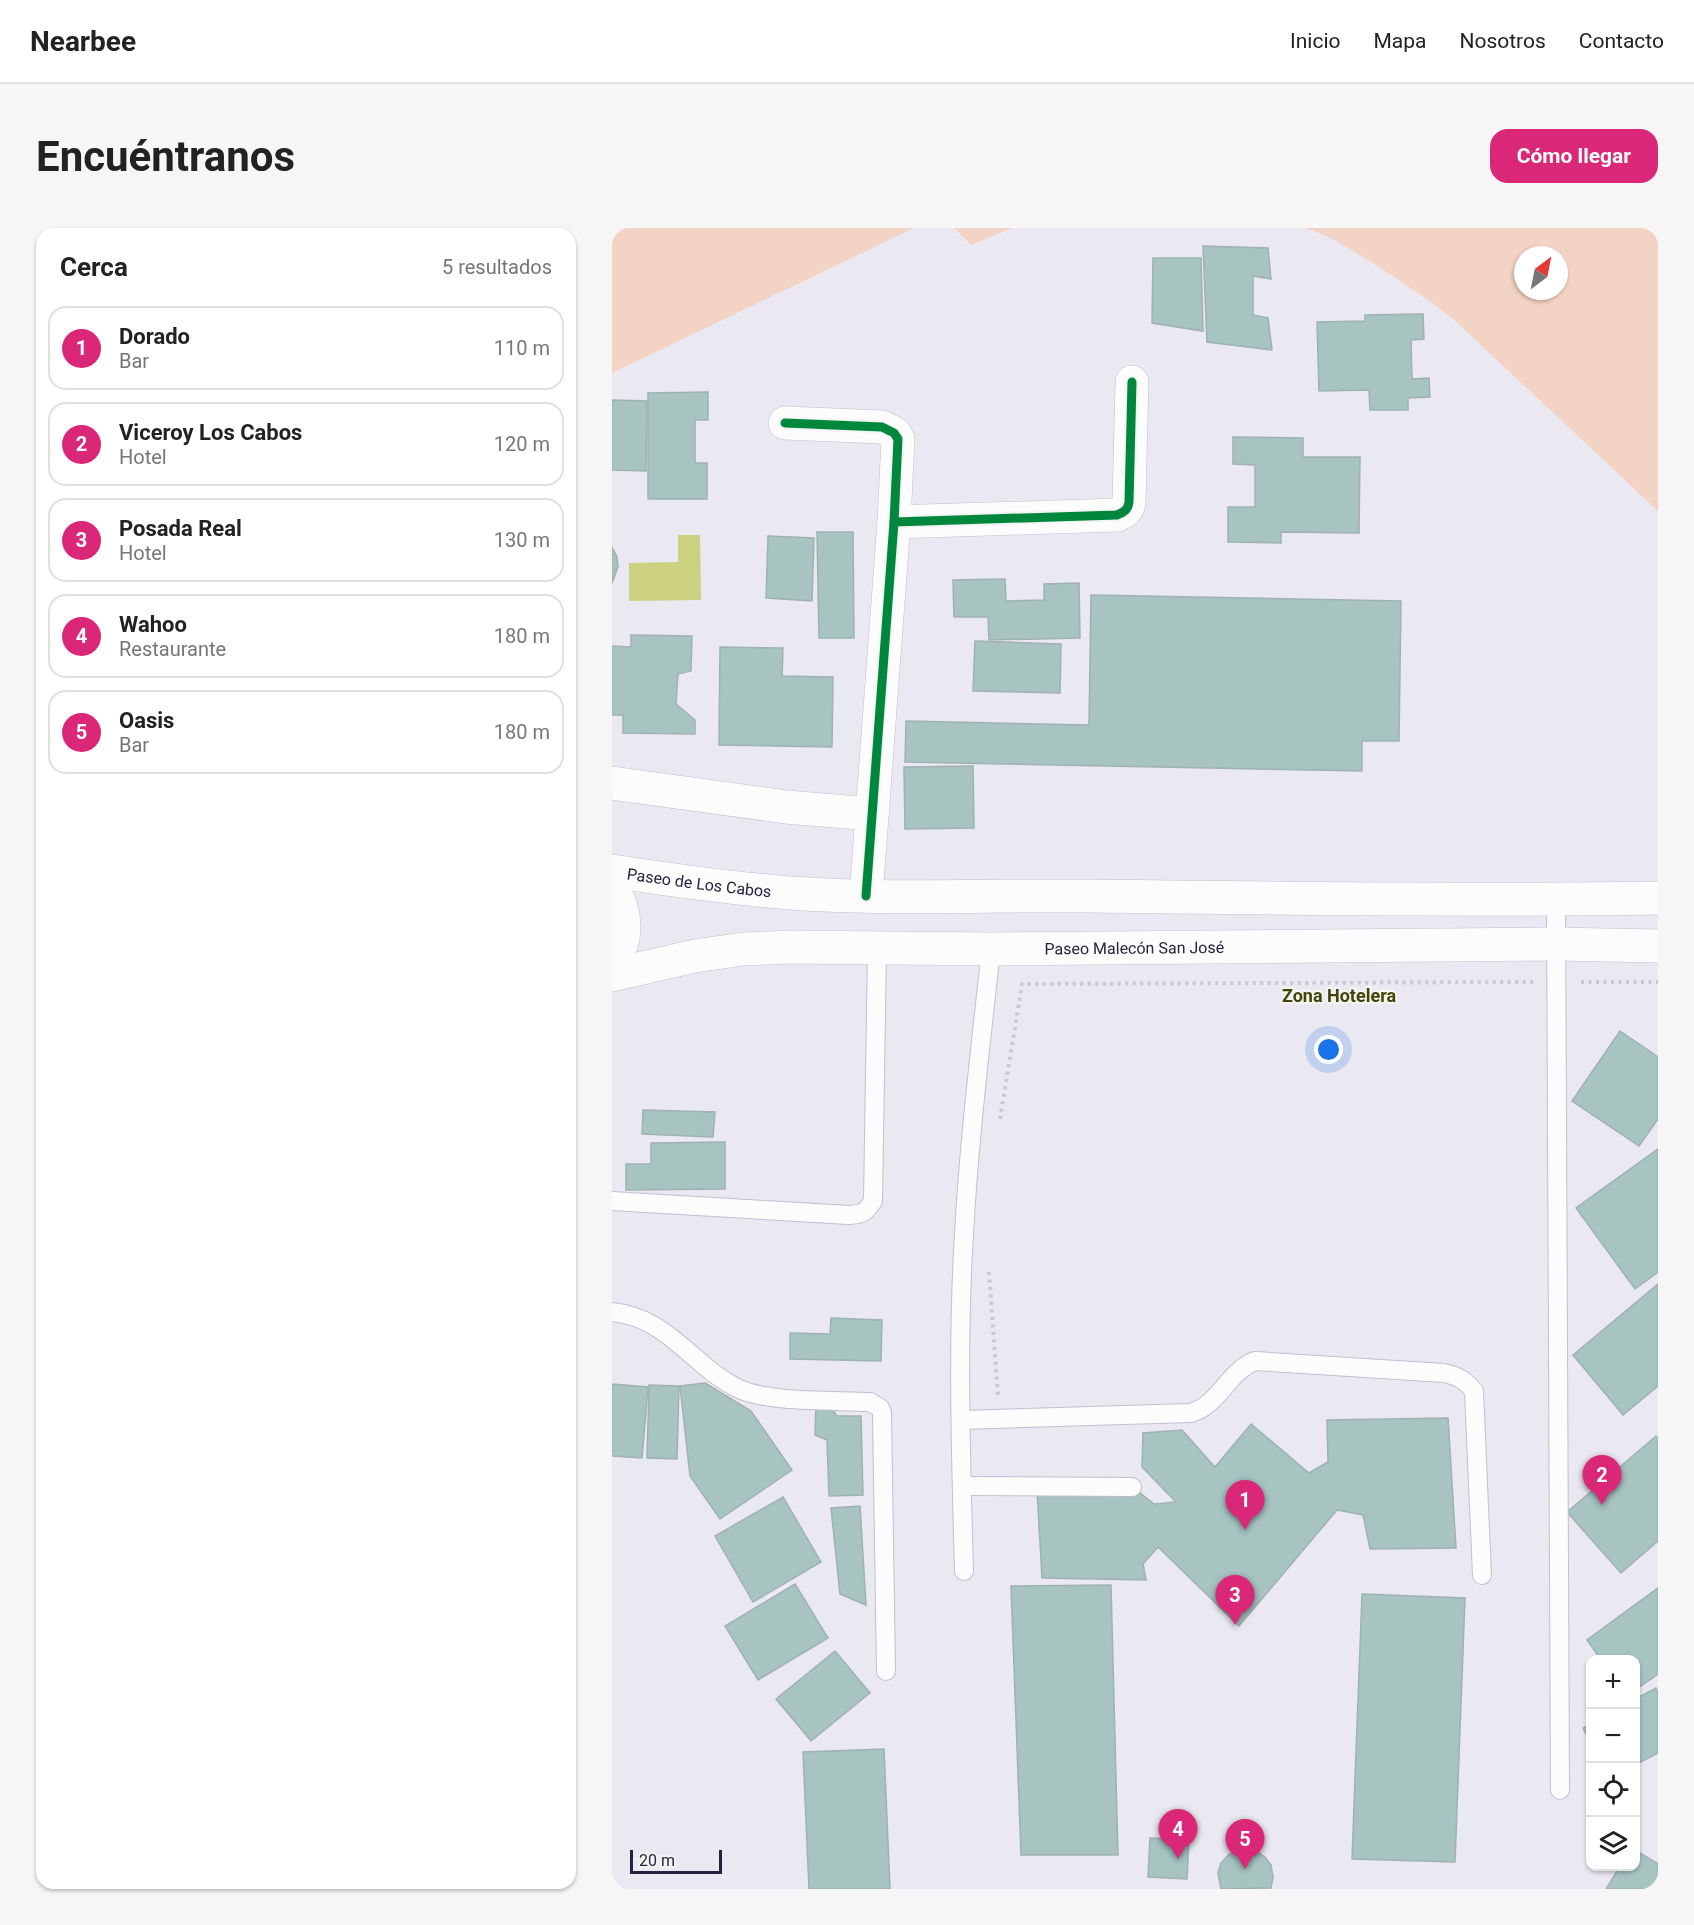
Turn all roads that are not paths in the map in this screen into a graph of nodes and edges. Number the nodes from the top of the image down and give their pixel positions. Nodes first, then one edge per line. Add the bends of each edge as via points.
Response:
1 (1132, 382) dead end
2 (785, 423) dead end
3 (894, 522) junction
4 (612, 783) edge
5 (872, 814) junction
6 (612, 871) edge
7 (612, 888) edge
8 (866, 896) junction
9 (1658, 898) edge
10 (1469, 900) junction
11 (1556, 900) junction
12 (1470, 944) junction
13 (1556, 944) junction
14 (877, 949) junction
15 (991, 949) junction
16 (1653, 951) edge
17 (612, 962) edge
18 (612, 975) edge
19 (612, 1200) edge
20 (612, 1312) edge
21 (961, 1420) junction
22 (962, 1486) junction
23 (1132, 1487) dead end
24 (964, 1570) dead end
25 (1482, 1575) dead end
26 (886, 1671) dead end
27 (1560, 1790) dead end

1 - 3 main road via 1130,502 1122,513
2 - 3 main road via 882,428 894,433 898,439
3 - 5 main road
4 - 5 main road via 786,807
5 - 8 main road
6 - 8 main road, Paseo de Los Cabos via 789,893
7 - 17 main road via 624,918 624,940
8 - 10 main road
9 - 11 main road
10 - 11 main road
10 - 12 main road
11 - 13 lane
12 - 13 main road, Paseo Malecón San José
12 - 15 main road, Paseo Malecón San José
13 - 16 main road, Paseo Malecón San José
13 - 27 lane
14 - 15 main road, Paseo Malecón San José
14 - 18 main road, Paseo Malecón San José via 743,949
14 - 19 lane via 873,1201 868,1209 849,1215
15 - 21 lane via 963,1236
20 - 26 lane via 636,1316 656,1326 738,1389 759,1396 870,1402 880,1408
21 - 22 lane
21 - 25 lane via 1201,1411 1237,1372 1255,1361 1456,1375 1474,1391
22 - 23 lane
22 - 24 lane

